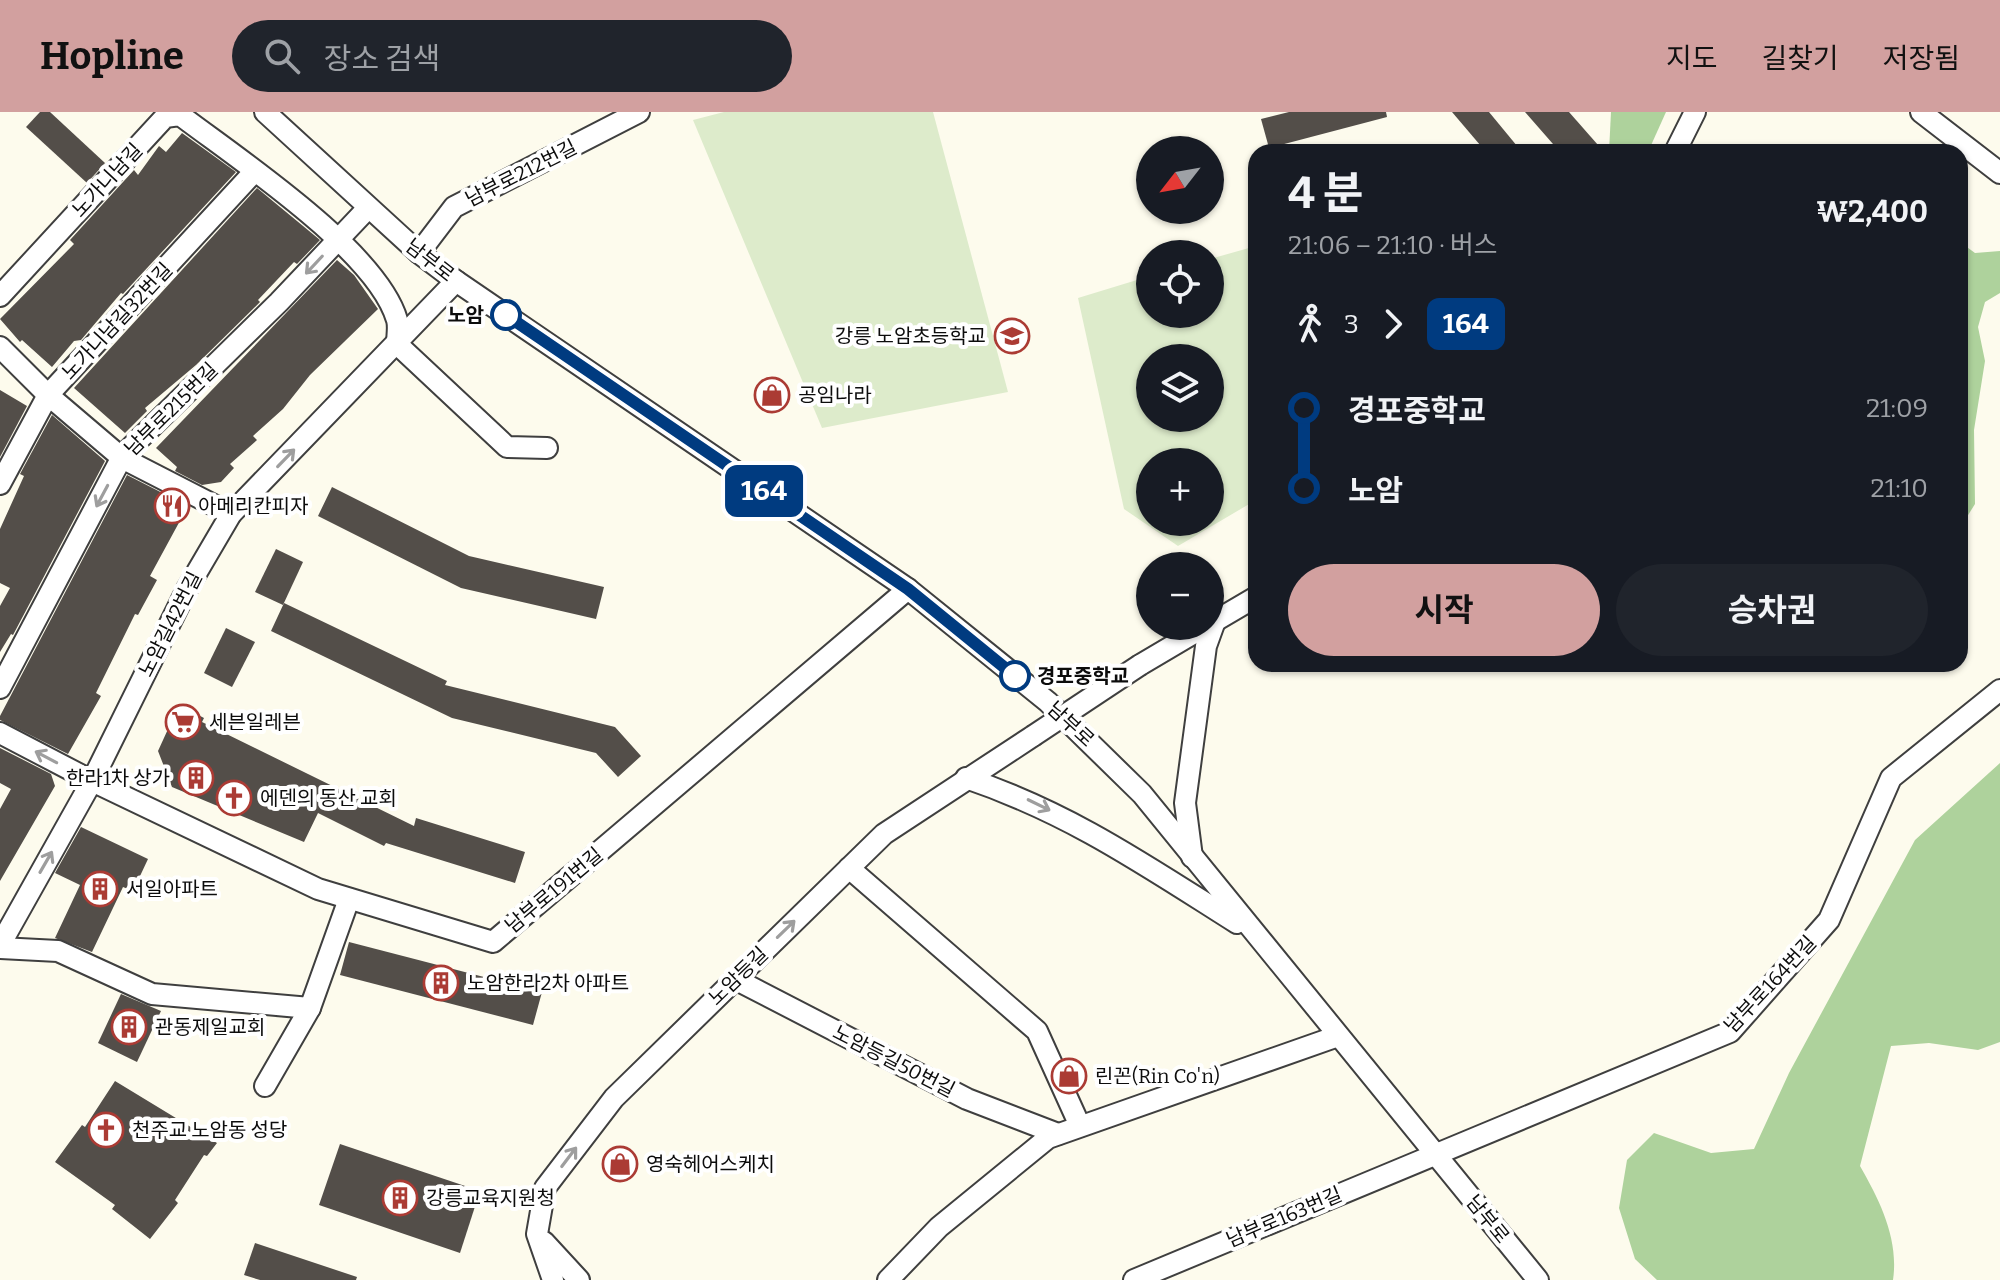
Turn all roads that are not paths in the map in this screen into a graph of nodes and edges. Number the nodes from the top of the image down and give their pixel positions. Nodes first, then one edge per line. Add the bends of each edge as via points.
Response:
1 (265, 112) edge
2 (639, 112) edge
3 (1695, 112) edge
4 (1921, 112) edge
5 (1679, 144) edge
6 (1962, 144) edge
7 (1968, 148) edge
8 (254, 172) junction
9 (2000, 173) edge
10 (368, 208) junction
11 (338, 240) junction
12 (419, 253) junction
13 (456, 281) junction
14 (0, 296) edge
15 (397, 344) junction
16 (0, 347) edge
17 (48, 395) junction
18 (547, 448) dead end
19 (122, 458) junction
20 (0, 484) edge
21 (231, 514) junction
22 (908, 589) junction
23 (1248, 602) edge
24 (1224, 616) edge
25 (1183, 640) edge
26 (1207, 640) edge
27 (0, 688) edge
28 (2000, 690) edge
29 (0, 733) edge
30 (966, 778) junction
31 (92, 781) junction
32 (1193, 858) junction
33 (849, 868) junction
34 (349, 899) junction
35 (1254, 934) junction
36 (2, 937) edge
37 (735, 979) junction
38 (310, 1008) junction
39 (1338, 1036) junction
40 (265, 1086) dead end
41 (1080, 1126) junction
42 (1058, 1134) junction
43 (1435, 1154) junction
44 (537, 1234) junction
45 (553, 1280) edge
46 (579, 1280) edge
47 (888, 1280) edge
48 (1134, 1280) edge
49 (1538, 1280) edge

1 - 10 street, 남부로
2 - 12 street, 남부로212번길 via 454,207
3 - 5 street
4 - 6 street
7 - 9 street
8 - 11 street, 노가니남길
8 - 14 street, 노가니남길 via 180,115 165,117
8 - 17 street, 노가니남길32번길
10 - 11 street, 남부로215번길
10 - 12 street, 남부로
11 - 15 street via 385,293 398,322
11 -> 19 street, 남부로215번길
12 - 13 street, 남부로
13 - 15 street, 노암길42번길
13 - 22 street, 남부로
15 - 18 street via 507,447
21 -> 15 street, 노암길42번길
16 - 17 street
17 - 19 street
17 - 20 street, 노가니남길32번길
19 - 21 street
19 -> 27 street, 남부로215번길
21 - 31 street, 노암길42번길 via 187,589
22 - 32 street, 남부로 via 1093,743
22 - 34 street, 남부로191번길 via 493,942
23 - 24 street
25 - 30 street, 노암등길, bridge
26 - 32 street via 1185,803
28 - 43 street, 남부로164번길 via 1891,778 1829,920 1730,1032
31 -> 29 street, 남부로191번길
30 - 33 street, 노암등길 via 884,834
30 -> 35 street via 1026,798 1083,826
31 - 34 street, 남부로191번길
36 -> 31 street, 노암길42번길
32 - 35 street, 남부로
37 -> 33 street, 노암등길
33 - 41 street via 1037,1031
34 - 38 street
35 - 39 street, 남부로
36 - 38 street via 58,951 152,994
37 - 42 street, 노암등길50번길 via 967,1099
44 -> 37 street, 노암등길 via 545,1188 614,1098
38 - 40 street
39 - 41 street
39 - 43 street, 남부로
41 - 42 street
42 - 47 street via 939,1227
43 - 48 street, 남부로163번길
43 - 49 street, 남부로
44 - 45 street, 노암등길
44 - 46 street

